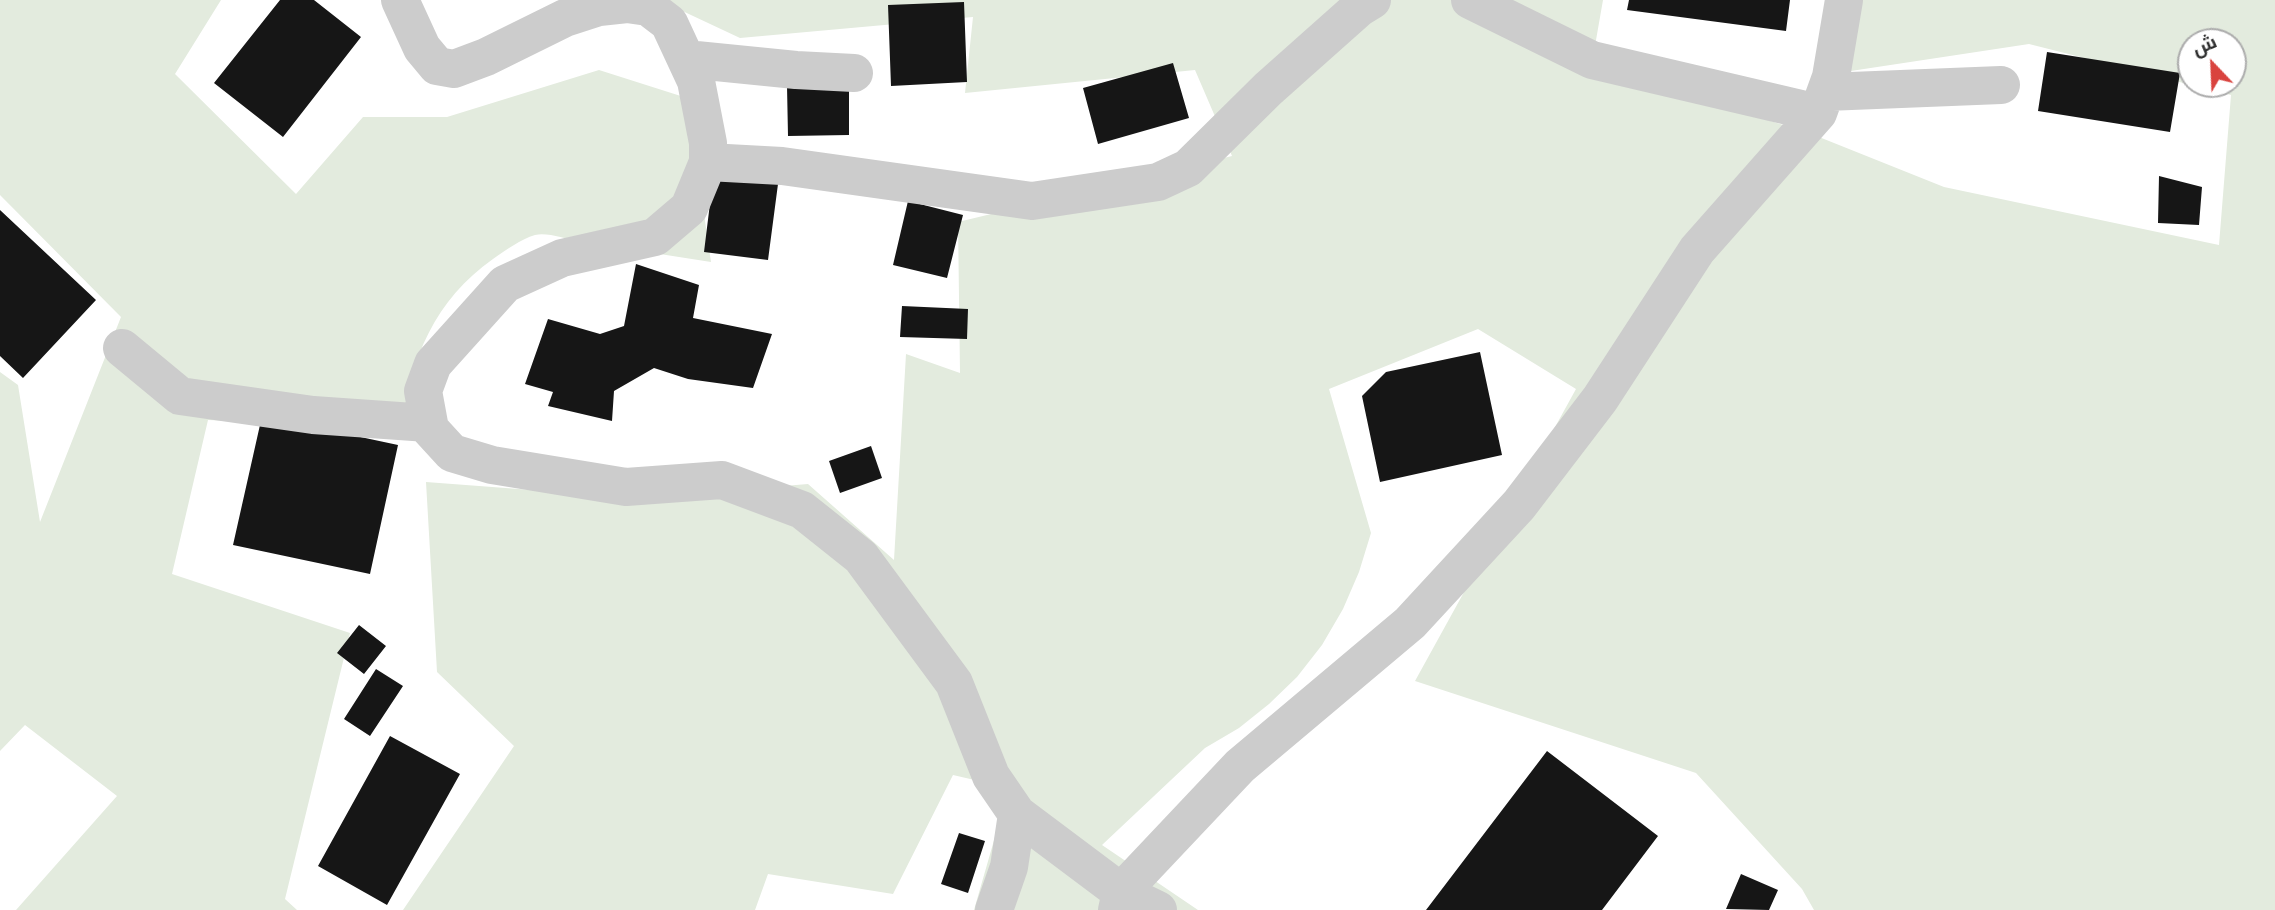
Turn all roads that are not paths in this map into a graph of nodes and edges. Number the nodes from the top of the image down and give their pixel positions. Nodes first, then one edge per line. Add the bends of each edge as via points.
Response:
1 (400, 0) edge
2 (1372, 0) edge
3 (1470, 0) edge
4 (1844, 0) edge
5 (687, 59) junction
6 (854, 73) dead end
7 (2001, 85) dead end
8 (1822, 103) junction
9 (708, 162) junction
10 (122, 348) dead end
11 (428, 423) junction
12 (1017, 814) junction
13 (1119, 901) edge
14 (994, 910) edge
15 (1158, 910) edge

1 - 5 street via 422,48 437,66 454,69 565,18 627,4 648,7 669,23
2 - 9 street via 1268,89 1188,167 1158,182 1032,201 782,166
3 - 8 street via 1592,61
4 - 8 street
5 - 6 street
5 - 9 street via 696,81
7 - 8 street
8 - 13 street via 1698,250 1600,399 1519,505 1410,623 1240,766
9 - 11 street via 689,208 655,237 562,258 505,284 433,364 423,391
10 - 11 street via 180,396 313,415
11 - 12 street via 452,453 492,466 626,487 722,480 802,510 861,557 954,682 991,776
12 - 13 street
12 - 14 street via 1009,867
13 - 15 street

